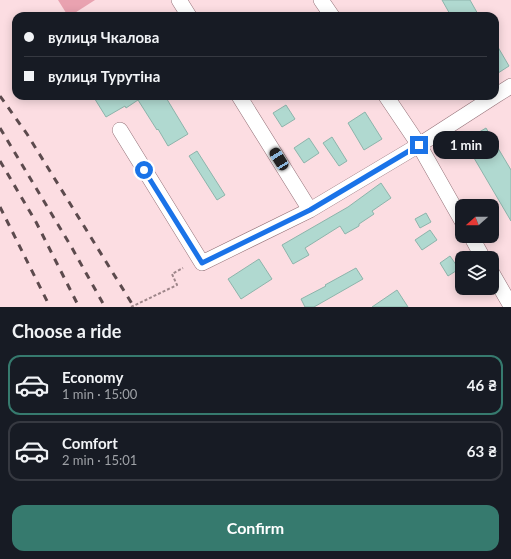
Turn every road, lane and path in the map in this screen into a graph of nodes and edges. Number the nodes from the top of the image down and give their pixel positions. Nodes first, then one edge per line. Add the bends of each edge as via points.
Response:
1 (179, 0) edge
2 (321, 0) edge
3 (186, 12) edge
4 (329, 12) edge
5 (511, 86) edge
6 (499, 94) edge
7 (241, 100) edge
8 (389, 100) edge
9 (489, 100) edge
10 (120, 130) dead end
11 (419, 145) junction
12 (455, 209) edge
13 (310, 210) junction
14 (183, 268) dead end
15 (499, 285) edge
16 (511, 306) edge
17 (131, 307) edge

1 - 3 street
2 - 4 street
5 - 6 street
7 - 13 street
8 - 11 street
9 - 11 street
10 - 13 street via 202,263
11 - 12 street
11 - 13 street
14 - 17 path, bridge via 172,274 177,284
15 - 16 street

